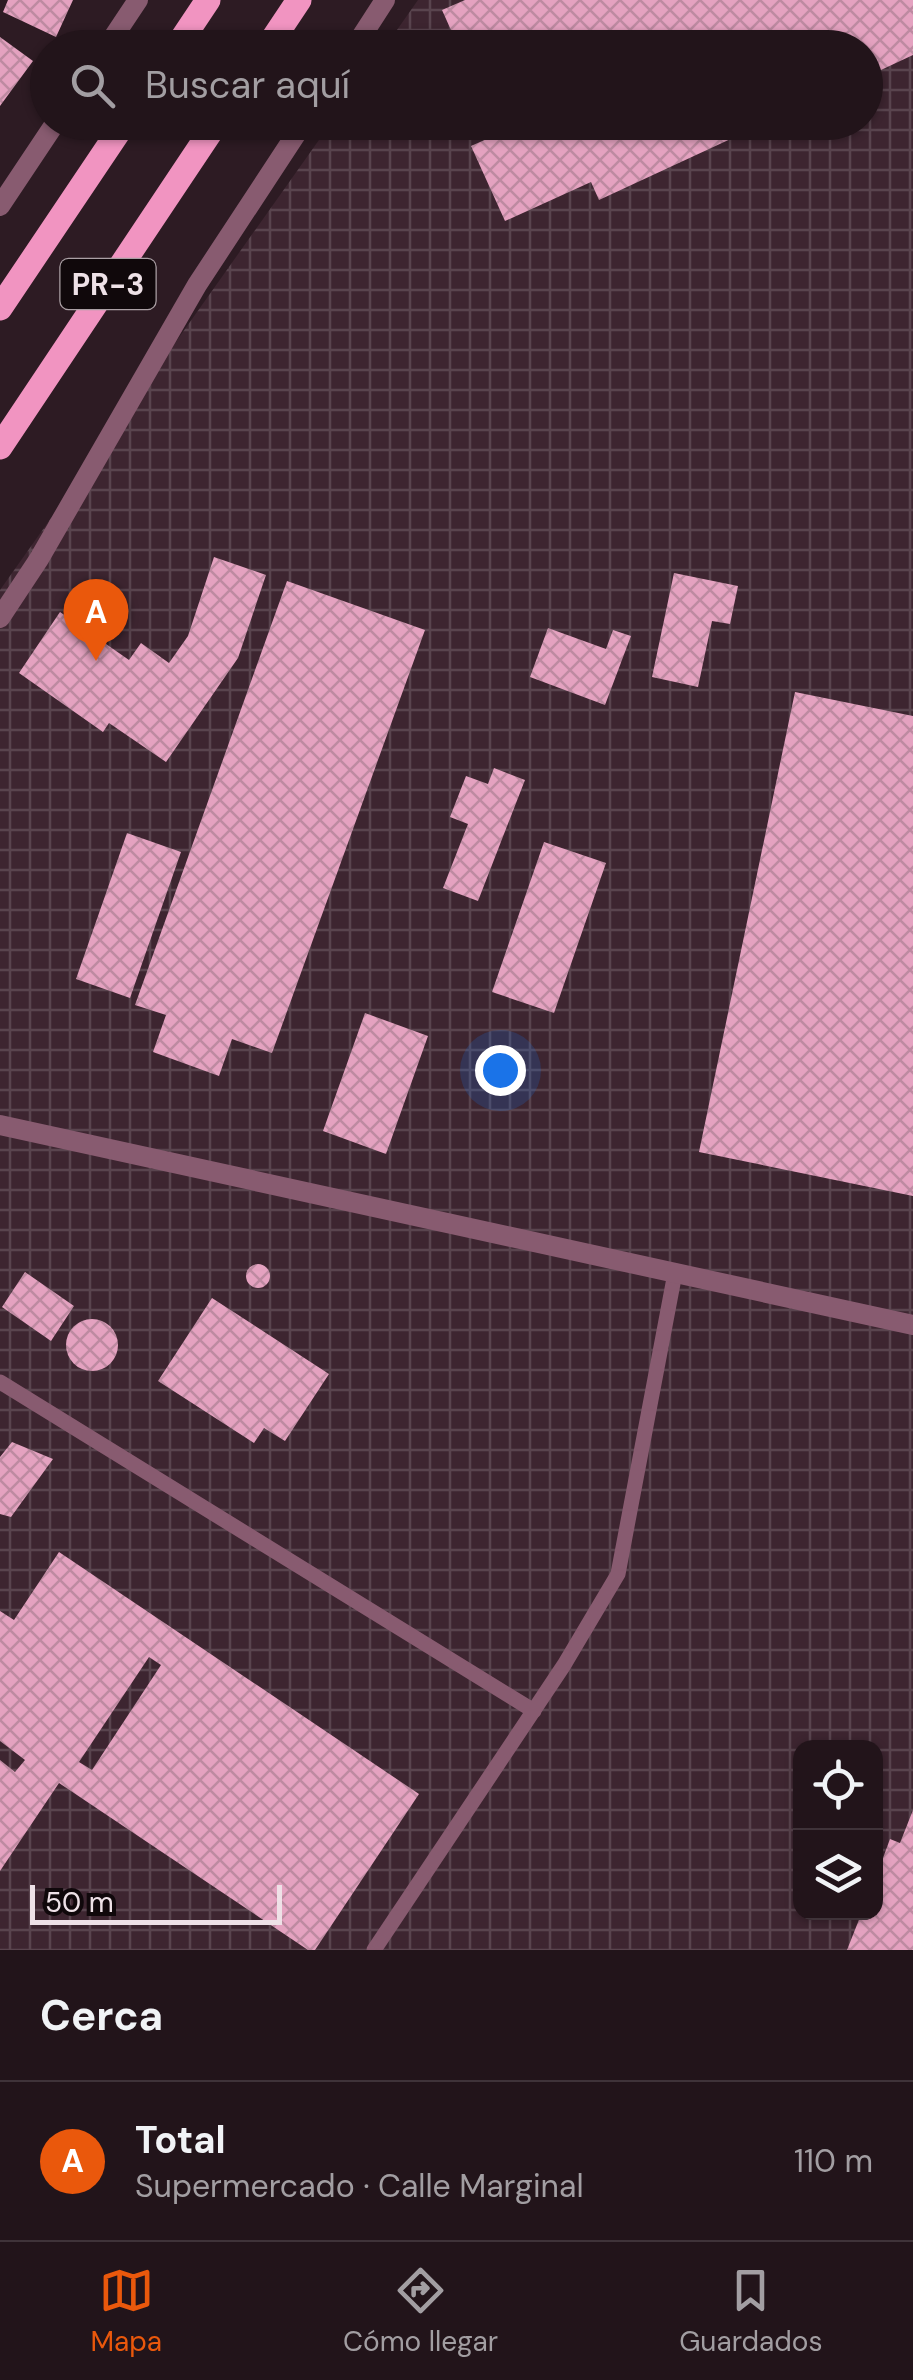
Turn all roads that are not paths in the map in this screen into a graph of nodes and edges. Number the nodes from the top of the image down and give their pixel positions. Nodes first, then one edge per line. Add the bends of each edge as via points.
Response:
1 (138, 0) edge
2 (208, 0) edge
3 (299, 0) edge
4 (385, 0) edge
5 (118, 30) edge
6 (188, 30) edge
7 (279, 30) edge
8 (366, 30) edge
9 (44, 140) edge
10 (113, 140) edge
11 (205, 140) edge
12 (292, 140) edge
13 (0, 206) edge
14 (0, 308) edge
15 (0, 446) edge
16 (0, 618) edge
17 (0, 1126) edge
18 (675, 1273) junction
19 (913, 1326) edge
20 (0, 1382) edge
21 (534, 1711) junction
22 (374, 1950) edge

1 - 5 street
2 - 6 main road
3 - 7 main road
4 - 8 street
9 - 13 street
10 - 14 main road, PR-3
11 - 15 main road, PR-3
12 - 16 street via 196,286
17 - 18 street
18 - 19 street
18 - 21 lane via 618,1574
20 - 21 lane
21 - 22 lane

